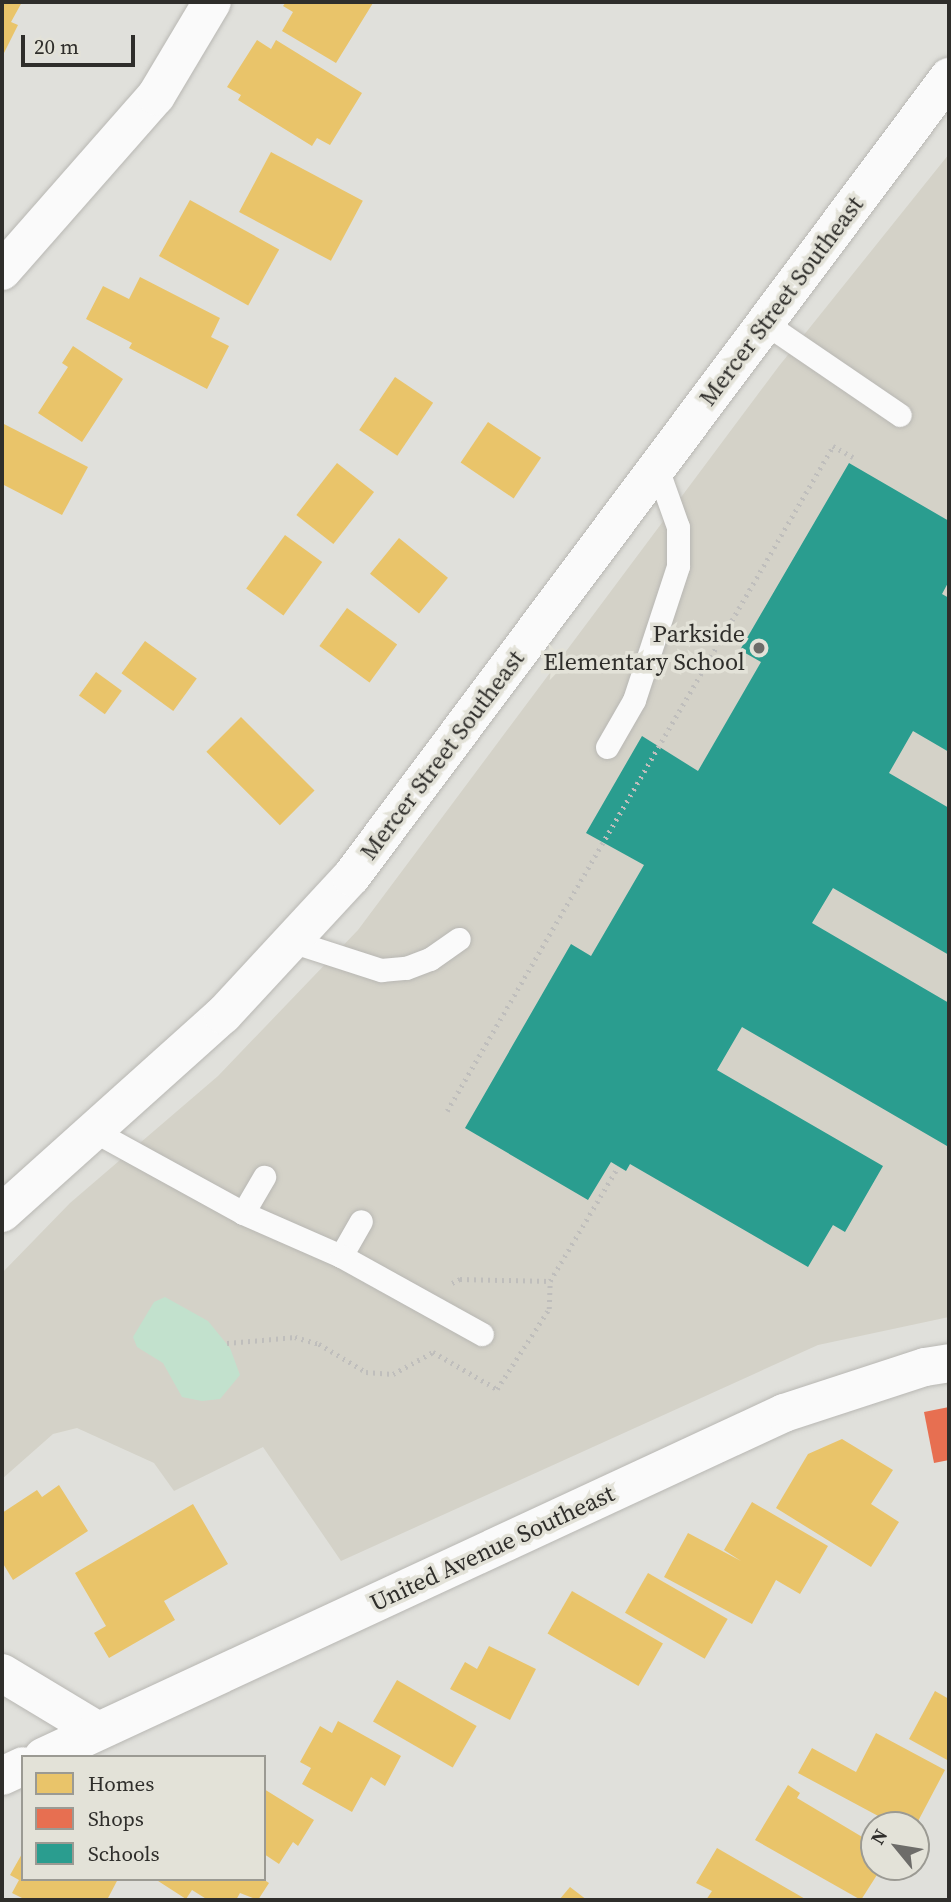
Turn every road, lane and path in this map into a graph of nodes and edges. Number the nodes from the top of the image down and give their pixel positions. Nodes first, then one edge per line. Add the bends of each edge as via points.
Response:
1 (212, 2) edge
2 (949, 78) edge
3 (2, 271) edge
4 (765, 323) junction
5 (900, 415) dead end
6 (853, 457) dead end
7 (657, 468) junction
8 (607, 747) dead end
9 (459, 939) dead end
10 (291, 941) junction
11 (447, 1111) dead end
12 (94, 1131) junction
13 (618, 1167) dead end
14 (264, 1177) dead end
15 (2, 1213) edge
16 (243, 1213) junction
17 (361, 1221) dead end
18 (341, 1256) junction
19 (550, 1280) junction
20 (420, 1300) junction
21 (482, 1334) dead end
22 (227, 1343) dead end
23 (949, 1363) edge
24 (2, 1673) edge
25 (98, 1731) junction
26 (47, 1755) edge
27 (21, 1767) edge
28 (2, 1776) edge

1 - 3 street via 156,96
2 - 4 street, Mercer Street Southeast
4 - 5 lane
4 - 7 street, Mercer Street Southeast
6 - 11 path via 833,446
7 - 8 lane via 678,527 678,566 634,700
7 - 10 street, Mercer Street Southeast via 351,877
9 - 10 lane via 430,959 381,970
10 - 12 street, Mercer Street Southeast via 223,1015
12 - 15 street, Mercer Street Southeast
12 - 16 lane
13 - 19 path
14 - 16 lane
16 - 18 lane
17 - 18 lane
18 - 20 lane
19 - 20 path via 460,1279
19 - 22 path via 549,1309 497,1389 433,1352 393,1374 366,1372 319,1344 295,1337
20 - 21 lane
23 - 25 street, United Avenue Southeast via 784,1413
24 - 25 street
25 - 26 street, United Avenue Southeast
27 - 28 street

